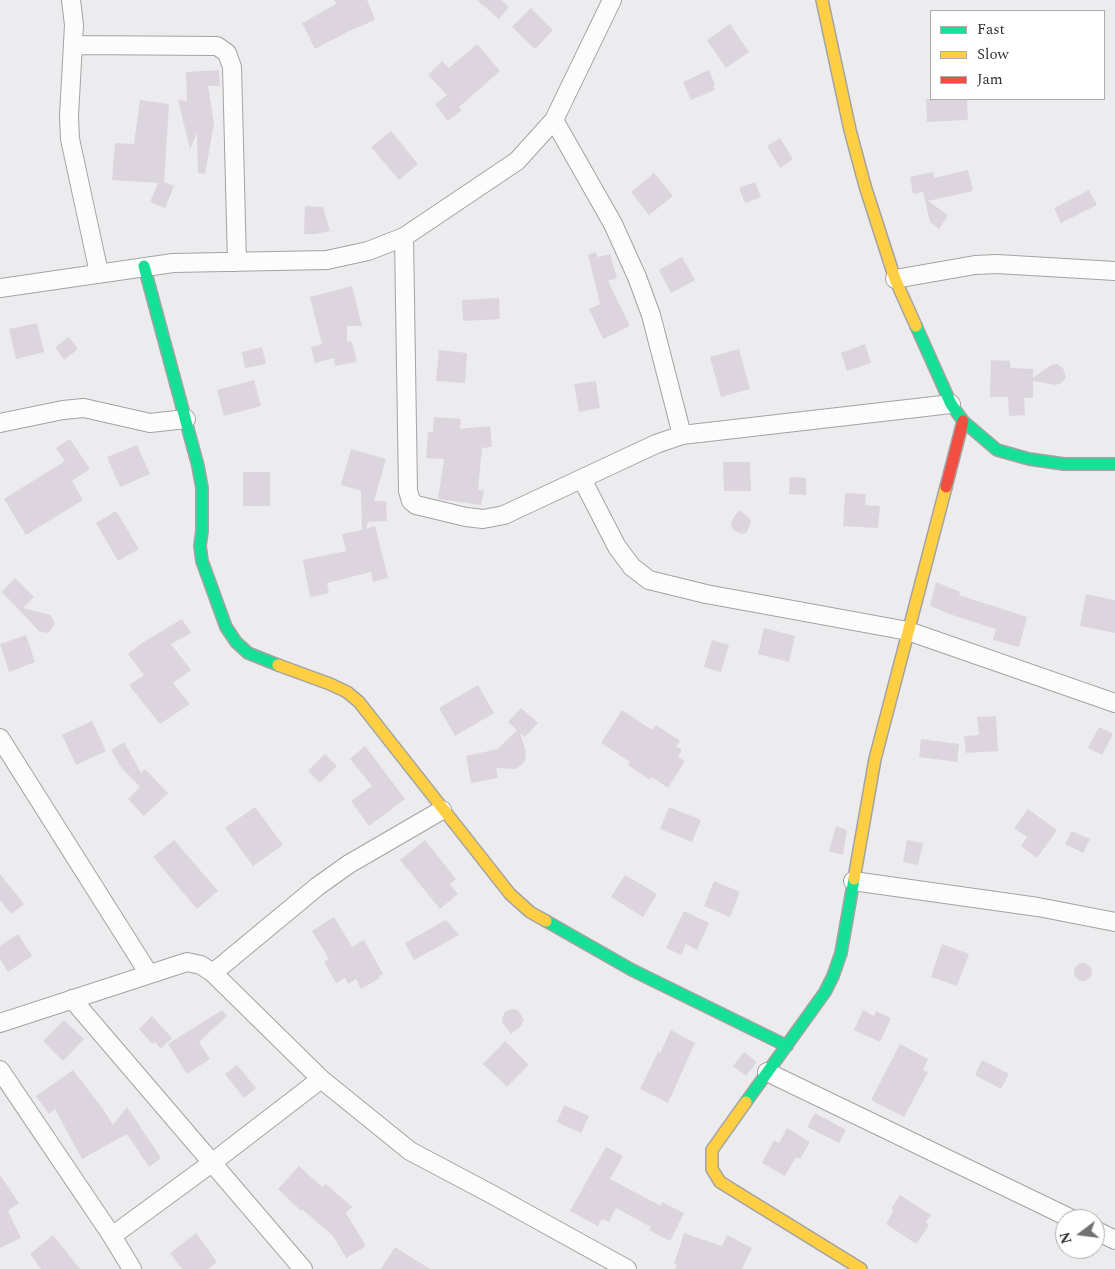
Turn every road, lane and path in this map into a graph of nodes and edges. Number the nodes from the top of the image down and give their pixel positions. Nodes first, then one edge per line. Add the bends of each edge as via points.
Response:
1 (71, 0) edge
2 (612, 0) edge
3 (822, 0) edge
4 (73, 45) junction
5 (554, 120) junction
6 (404, 237) junction
7 (237, 262) junction
8 (144, 266) junction
9 (1115, 271) edge
10 (99, 273) junction
11 (895, 279) junction
12 (0, 288) edge
13 (951, 404) junction
14 (186, 419) junction
15 (962, 421) junction
16 (0, 423) edge
17 (682, 436) junction
18 (1115, 464) edge
19 (582, 479) junction
20 (908, 631) junction
21 (1115, 703) edge
22 (0, 738) edge
23 (442, 810) junction
24 (853, 881) junction
25 (1115, 922) edge
26 (213, 973) junction
27 (150, 974) junction
28 (72, 999) junction
29 (0, 1023) edge
30 (787, 1046) junction
31 (0, 1070) edge
32 (768, 1072) junction
33 (321, 1078) junction
34 (213, 1162) junction
35 (1055, 1211) edge
36 (112, 1236) junction
37 (132, 1269) edge
38 (303, 1269) edge
39 (627, 1269) edge
40 (861, 1269) edge

1 - 4 street
2 - 5 street
3 - 11 street via 860,167
4 - 7 street via 218,46 227,53 232,67
4 - 10 street via 70,139
5 - 6 street via 517,161
5 - 17 street via 613,224 637,277 651,315
6 - 7 street via 368,251 327,260
6 - 19 street via 411,501 416,506 484,519 504,515
7 - 8 street
8 - 10 street
8 - 14 street
9 - 11 street via 997,264
10 - 12 street
11 - 13 street
13 - 15 street
13 - 17 street
14 - 16 street via 150,423 84,408
14 - 23 street via 202,488 202,561 226,627 248,653 330,684 359,702
15 - 18 street via 996,450 1028,459 1064,464
15 - 20 street
17 - 19 street via 656,444
19 - 20 street via 617,547 632,567 649,580 706,594
20 - 21 street
20 - 24 street via 875,759
22 - 27 street
23 - 26 street via 349,864 318,886
23 - 30 street via 510,894 530,912 632,970
24 - 25 street via 1038,907
24 - 30 street via 833,976
26 - 27 street via 202,965 187,962
26 - 33 street
27 - 28 street
28 - 29 street
28 - 34 street
30 - 32 street
31 - 36 street
32 - 35 street
32 - 40 street via 712,1150 712,1169 720,1182
33 - 34 street
33 - 39 street via 410,1151
34 - 36 street
34 - 38 street
36 - 37 street

